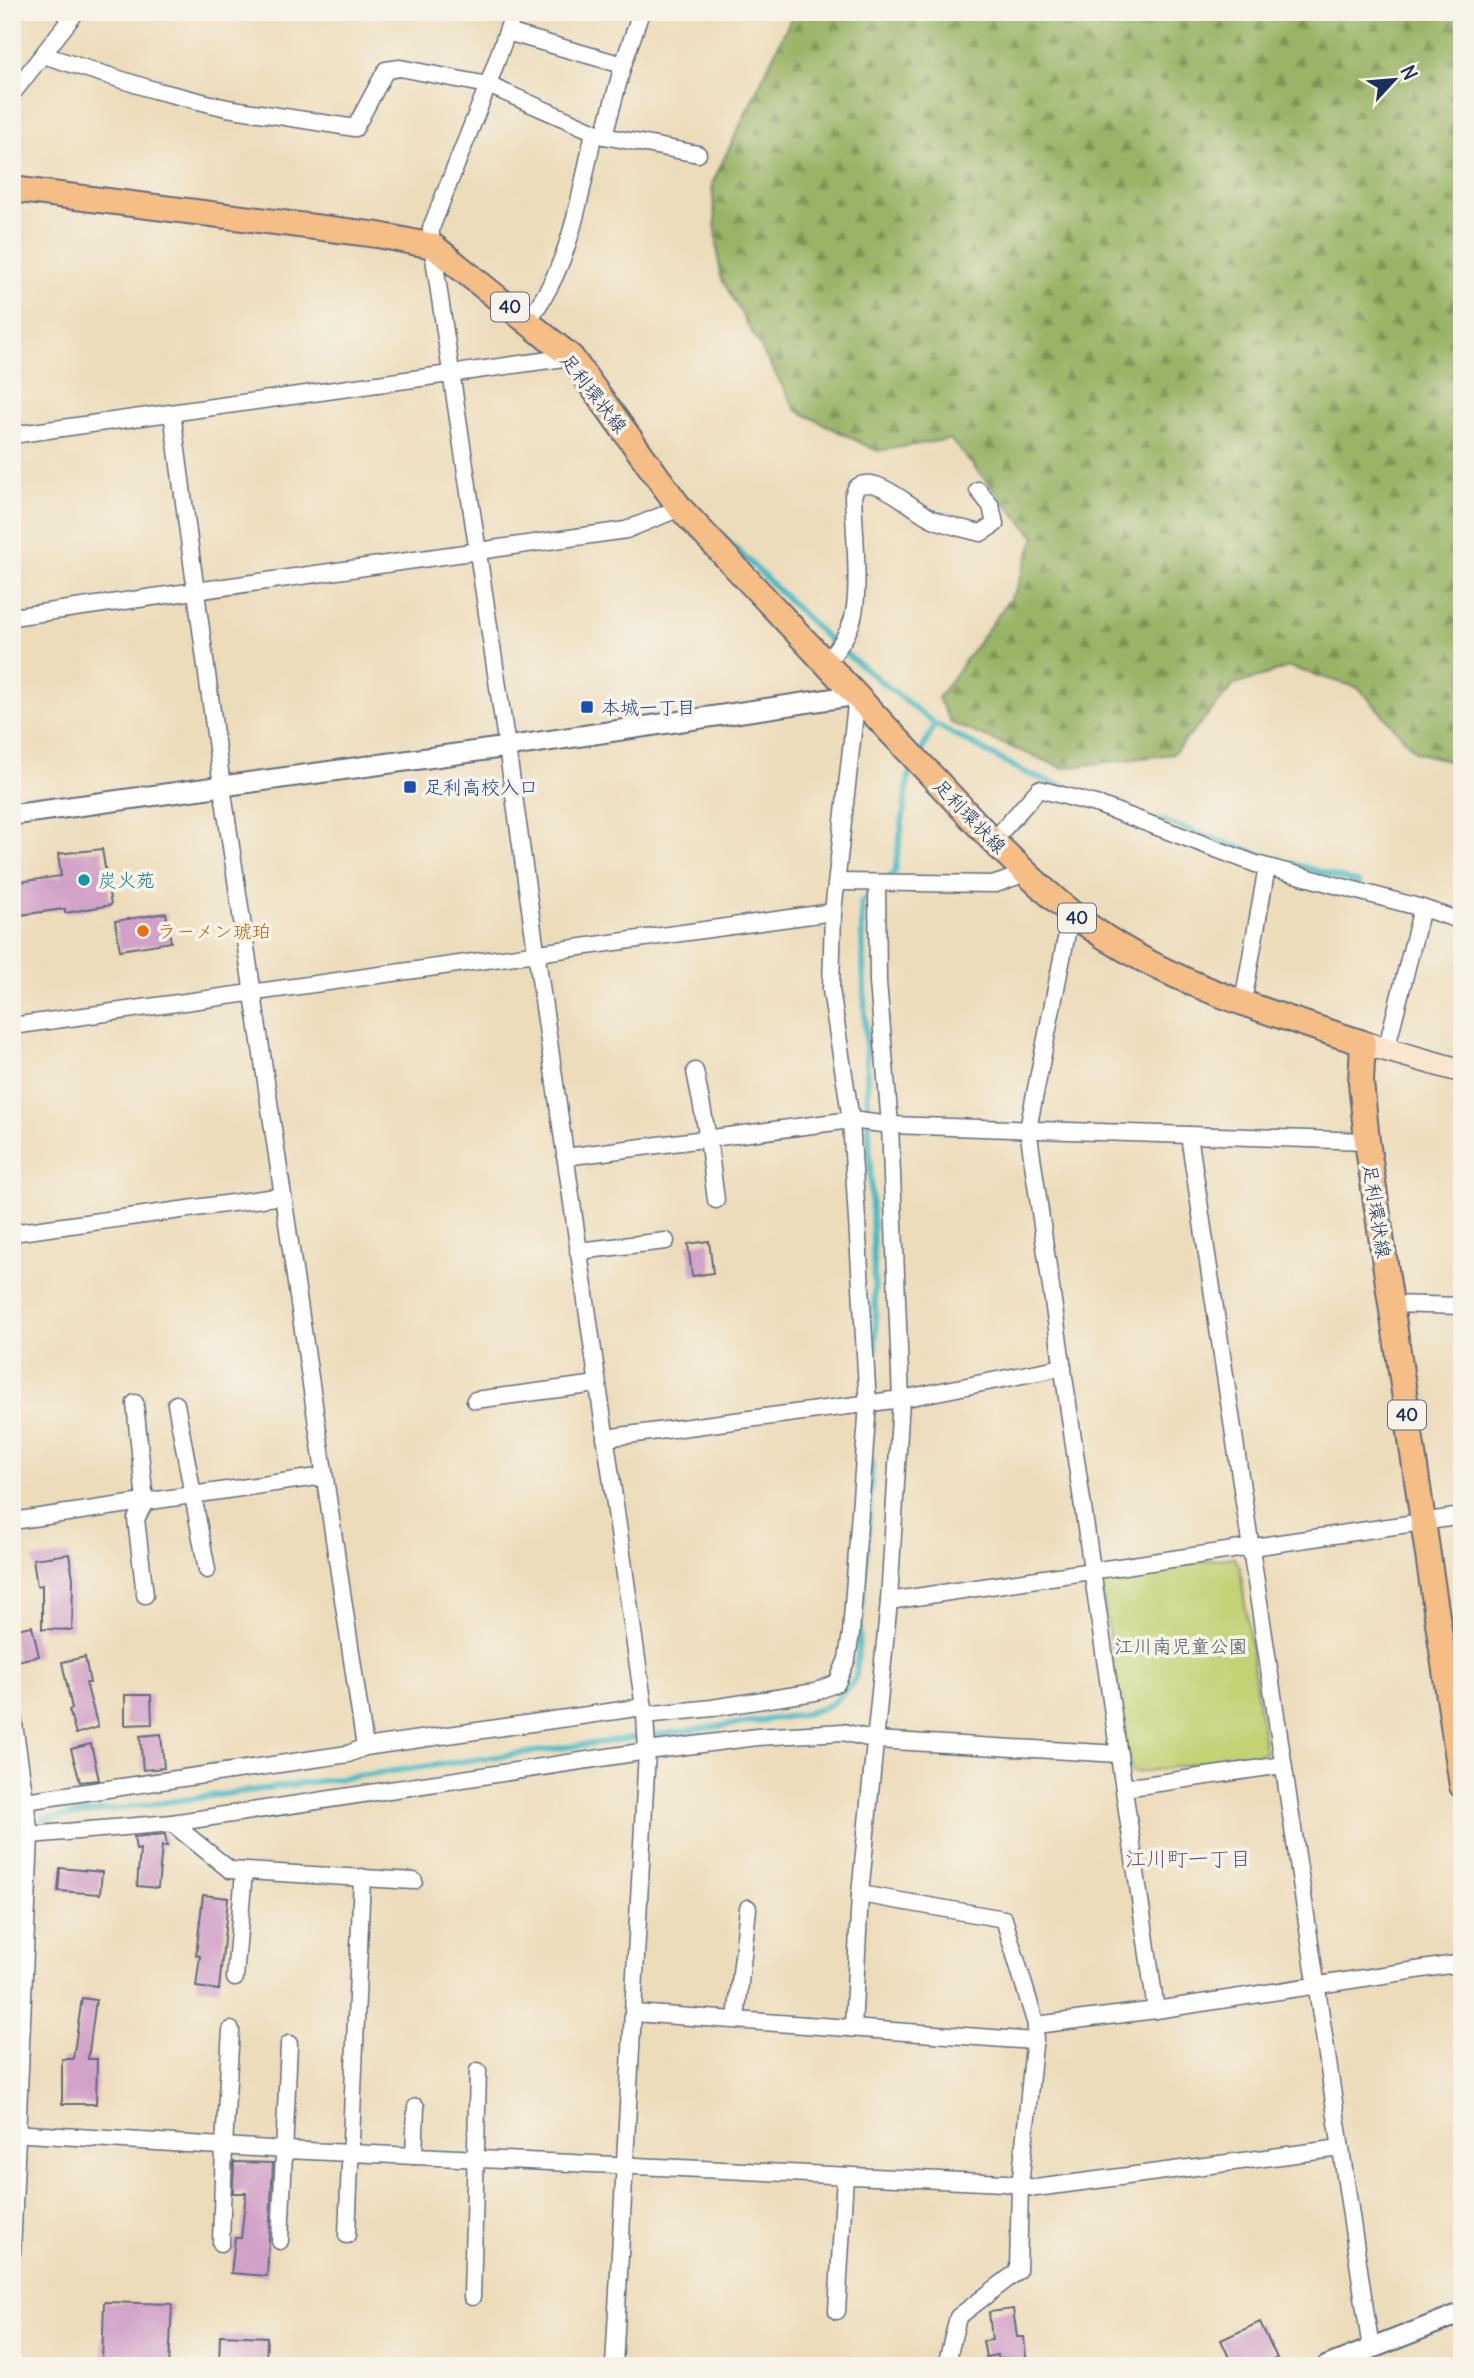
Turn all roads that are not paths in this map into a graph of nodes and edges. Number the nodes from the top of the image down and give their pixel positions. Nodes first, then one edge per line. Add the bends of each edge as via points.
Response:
1 (76, 12) edge
2 (514, 12) edge
3 (641, 12) edge
4 (508, 32) junction
5 (43, 55) junction
6 (623, 65) junction
7 (488, 85) junction
8 (12, 94) edge
9 (599, 134) junction
10 (698, 154) dead end
11 (12, 189) edge
12 (432, 237) junction
13 (533, 314) junction
14 (571, 357) junction
15 (452, 375) junction
16 (172, 413) junction
17 (12, 435) edge
18 (978, 490) dead end
19 (680, 508) junction
20 (478, 552) junction
21 (196, 590) junction
22 (12, 617) edge
23 (834, 653) junction
24 (857, 695) junction
25 (507, 747) junction
26 (222, 786) junction
27 (12, 816) edge
28 (993, 841) junction
29 (1267, 867) junction
30 (1026, 873) junction
31 (838, 882) junction
32 (877, 884) junction
33 (1423, 908) junction
34 (833, 912) junction
35 (1071, 913) junction
36 (1462, 920) edge
37 (536, 952) junction
38 (253, 992) junction
39 (1243, 1002) junction
40 (12, 1026) edge
41 (1374, 1046) junction
42 (695, 1071) dead end
43 (1462, 1071) edge
44 (851, 1120) junction
45 (890, 1125) junction
46 (1028, 1129) junction
47 (1189, 1135) junction
48 (708, 1138) junction
49 (1367, 1141) junction
50 (565, 1157) junction
51 (283, 1196) junction
52 (716, 1200) dead end
53 (12, 1233) edge
54 (666, 1241) dead end
55 (578, 1251) junction
56 (1391, 1304) junction
57 (1462, 1306) edge
58 (1063, 1367) junction
59 (597, 1384) junction
60 (901, 1399) junction
61 (475, 1400) dead end
62 (135, 1403) dead end
63 (176, 1404) dead end
64 (868, 1404) junction
65 (605, 1438) junction
66 (324, 1476) junction
67 (193, 1495) junction
68 (145, 1502) junction
69 (1462, 1516) edge
70 (12, 1521) edge
71 (1422, 1522) junction
72 (1251, 1546) junction
73 (207, 1570) dead end
74 (1093, 1571) junction
75 (145, 1595) dead end
76 (889, 1601) junction
77 (12, 1710) edge
78 (644, 1711) junction
79 (876, 1740) junction
80 (365, 1747) junction
81 (647, 1751) junction
82 (1119, 1754) junction
83 (1283, 1765) junction
84 (1462, 1786) edge
85 (1124, 1788) junction
86 (25, 1801) junction
87 (172, 1823) junction
88 (30, 1835) junction
89 (244, 1871) junction
90 (362, 1877) junction
91 (414, 1881) dead end
92 (860, 1894) junction
93 (748, 1908) dead end
94 (1462, 1963) edge
95 (235, 1978) dead end
96 (1315, 1984) junction
97 (1156, 2010) junction
98 (634, 2013) junction
99 (736, 2020) junction
100 (853, 2028) junction
101 (231, 2030) dead end
102 (1036, 2033) junction
103 (289, 2044) dead end
104 (478, 2071) dead end
105 (416, 2107) dead end
106 (15, 2133) edge
107 (224, 2146) junction
108 (1341, 2148) junction
109 (286, 2150) junction
110 (350, 2153) junction
111 (414, 2155) junction
112 (476, 2158) junction
113 (626, 2165) junction
114 (845, 2176) junction
115 (1020, 2186) junction
116 (347, 2235) dead end
117 (281, 2241) dead end
118 (221, 2243) dead end
119 (12, 2253) edge
120 (472, 2297) dead end
121 (837, 2311) dead end
122 (1462, 2313) edge
123 (1371, 2349) junction
124 (614, 2366) edge
125 (946, 2366) edge
126 (1327, 2366) edge

1 - 5 street
2 - 4 street
3 - 6 street
4 - 6 street
4 - 7 street
5 - 7 street via 227,108 355,128 386,71 400,68
5 - 8 street
6 - 9 street
7 - 9 street
7 - 12 street
9 - 10 street
9 - 13 street via 567,247
11 - 12 main road, 足利環状線 / 40 via 379,235
12 - 13 main road, 足利環状線 / 40
12 - 15 street
13 - 14 main road, 足利環状線 / 40
14 - 15 street
14 - 19 main road, 足利環状線 / 40
15 - 16 street
15 - 20 street
16 - 17 street
16 - 21 street
18 - 23 street via 991,506 995,524 981,533 933,519 878,485 865,483 856,488 856,602 852,621
19 - 20 street via 626,530
19 - 23 main road, 足利環状線 / 40
20 - 21 street
20 - 25 street
21 - 22 street
21 - 26 street
23 - 24 main road, 足利環状線 / 40
24 - 25 street
24 - 28 main road, 足利環状線 / 40
24 - 31 street
25 - 26 street
25 - 37 street
26 - 27 street
26 - 38 street
28 - 29 street via 1039,789 1099,805
28 - 30 main road, 足利環状線 / 40
29 - 33 street
29 - 39 street
30 - 32 street via 996,884
30 - 35 main road, 足利環状線 / 40
31 - 32 street
31 - 34 street
32 - 45 street via 878,982
33 - 36 street
33 - 41 street
34 - 37 street
34 - 44 street via 831,990
35 - 39 main road, 足利環状線 / 40 via 1117,945 1179,977
35 - 46 street
37 - 38 street
37 - 50 street
38 - 40 street
38 - 51 street
39 - 41 main road, 足利環状線 / 40
41 - 43 main road
41 - 49 main road, 足利環状線 / 40 via 1361,1082
42 - 48 street
44 - 45 street
44 - 48 street
44 - 64 street
45 - 46 street
45 - 60 street
46 - 47 street
46 - 58 street
47 - 49 street
47 - 72 street
48 - 50 street
48 - 52 street
49 - 56 main road, 足利環状線 / 40
50 - 55 street
51 - 53 street
51 - 66 street
54 - 55 street
55 - 59 street
56 - 57 street
56 - 71 main road, 足利環状線 / 40
58 - 60 street
58 - 74 street
59 - 61 street
59 - 65 street
60 - 64 street
60 - 76 street
62 - 68 street
63 - 67 street
64 - 65 street
64 - 78 street via 851,1633 837,1683 815,1692
65 - 78 street
66 - 67 street
66 - 80 street
67 - 68 street
67 - 73 street
68 - 70 street
68 - 75 street via 136,1519
69 - 71 street
71 - 72 street
71 - 84 main road, 足利環状線 / 40
72 - 74 street
72 - 83 street
74 - 76 street
74 - 82 street
76 - 79 street
77 - 86 street
78 - 80 street
78 - 81 street
79 - 81 street via 843,1732
79 - 82 street
79 - 92 street
80 - 86 street via 348,1754
81 - 87 street
81 - 98 street
82 - 85 street
83 - 85 street
83 - 96 street
85 - 97 street
86 - 88 street
87 - 88 street
87 - 89 street via 230,1870
88 - 106 street
89 - 90 street
89 - 95 street
90 - 91 street
90 - 110 street
92 - 100 street
92 - 102 street via 1004,1919
93 - 99 street
94 - 96 street
96 - 97 street
96 - 108 street
97 - 102 street
98 - 99 street
98 - 113 street
99 - 100 street
100 - 102 street
101 - 107 street
102 - 115 street
103 - 109 street
104 - 112 street
105 - 111 street
106 - 107 street
106 - 119 street
107 - 109 street
107 - 118 street
108 - 115 street via 1036,2188
108 - 123 street
109 - 110 street
109 - 117 street
110 - 111 street
110 - 116 street
111 - 112 street
112 - 113 street
112 - 120 street
113 - 114 street
113 - 124 street
114 - 115 street
114 - 121 street
115 - 125 street via 1018,2271 958,2317
122 - 123 street
123 - 126 street

